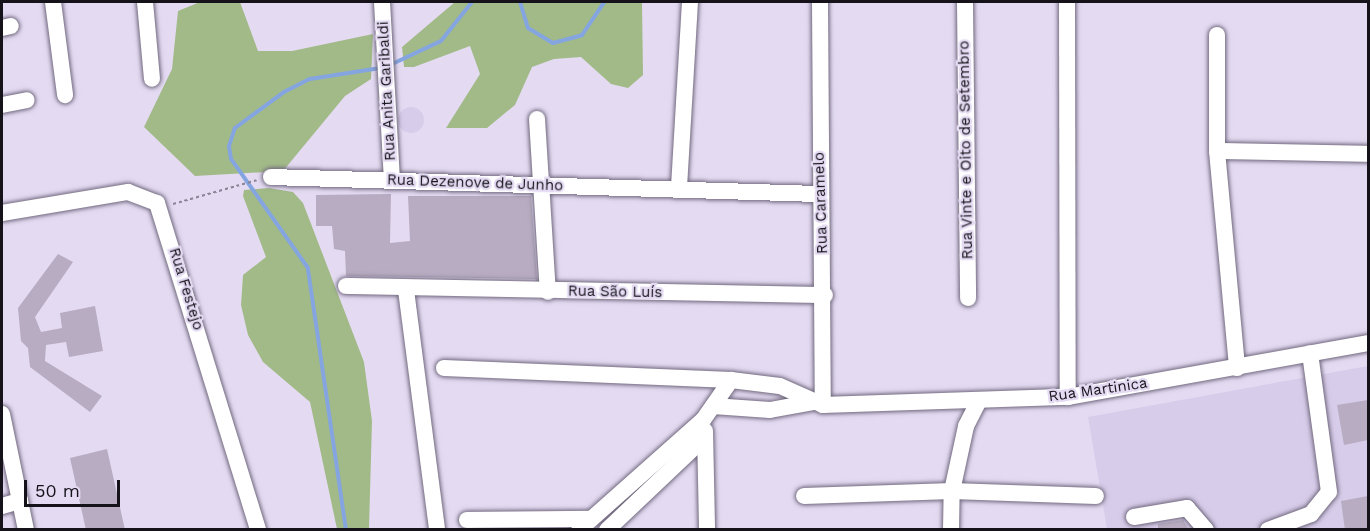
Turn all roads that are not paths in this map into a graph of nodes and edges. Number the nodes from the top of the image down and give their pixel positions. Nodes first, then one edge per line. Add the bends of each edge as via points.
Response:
1 (52, 2) edge
2 (145, 2) edge
3 (382, 2) edge
4 (690, 2) edge
5 (820, 2) edge
6 (964, 2) edge
7 (1067, 2) edge
8 (1217, 35) dead end
9 (152, 79) dead end
10 (65, 95) dead end
11 (27, 100) dead end
12 (2, 105) edge
13 (537, 119) dead end
14 (1217, 151) junction
15 (1368, 154) edge
16 (271, 177) road end
17 (392, 180) junction
18 (543, 187) junction
19 (679, 187) junction
20 (819, 194) junction
21 (2, 213) edge
22 (346, 286) dead end
23 (406, 290) junction
24 (548, 292) junction
25 (825, 295) junction
26 (968, 298) dead end
27 (1368, 343) edge
28 (1310, 353) junction
29 (444, 368) dead end
30 (1237, 368) junction
31 (731, 380) junction
32 (1068, 397) junction
33 (979, 401) junction
34 (819, 403) junction
35 (713, 406) junction
36 (2, 414) edge
37 (704, 428) junction
38 (952, 491) junction
39 (804, 496) dead end
40 (1096, 496) dead end
41 (20, 501) junction
42 (2, 506) edge
43 (1134, 517) dead end
44 (467, 520) dead end
45 (584, 524) edge
46 (26, 530) edge
47 (258, 530) edge
48 (437, 530) edge
49 (608, 530) edge
50 (707, 530) edge
51 (951, 530) edge
52 (1206, 530) edge
53 (1268, 530) edge

1 - 10 street
2 - 9 street
3 - 17 street, Rua Anita Garibaldi
4 - 19 street
5 - 20 street, Rua Caramelo
6 - 26 street, Rua Vinte e Oito de Setembro
7 - 32 street
8 - 14 street
11 - 12 street
13 - 18 street
14 - 15 street
14 - 30 street
16 - 17 street, Rua Dezenove de Junho
17 - 18 street, Rua Dezenove de Junho
18 - 19 street, Rua Dezenove de Junho
18 - 24 street
19 - 20 street, Rua Dezenove de Junho
20 - 25 street, Rua Caramelo
21 - 47 street, Rua Festejo via 128,192 153,198 161,208
22 - 23 street, Rua São Luís
23 - 24 street, Rua São Luís
23 - 48 street
24 - 25 street, Rua São Luís
25 - 34 street, Rua Caramelo
27 - 28 street, Rua Martinica
28 - 30 street, Rua Martinica
28 - 53 street via 1329,492 1311,514
29 - 31 street
30 - 32 street, Rua Martinica
31 - 34 street via 780,386
31 - 35 street
32 - 33 street, Rua Martinica
33 - 34 street, Rua Martinica
33 - 38 street via 966,426
34 - 35 street, Rua Martinica via 770,410
35 - 37 street
36 - 41 street
37 - 45 street
37 - 49 street
37 - 50 street
38 - 39 street
38 - 40 street
38 - 51 street
41 - 42 street
41 - 46 street
43 - 52 street via 1186,508
44 - 45 street

